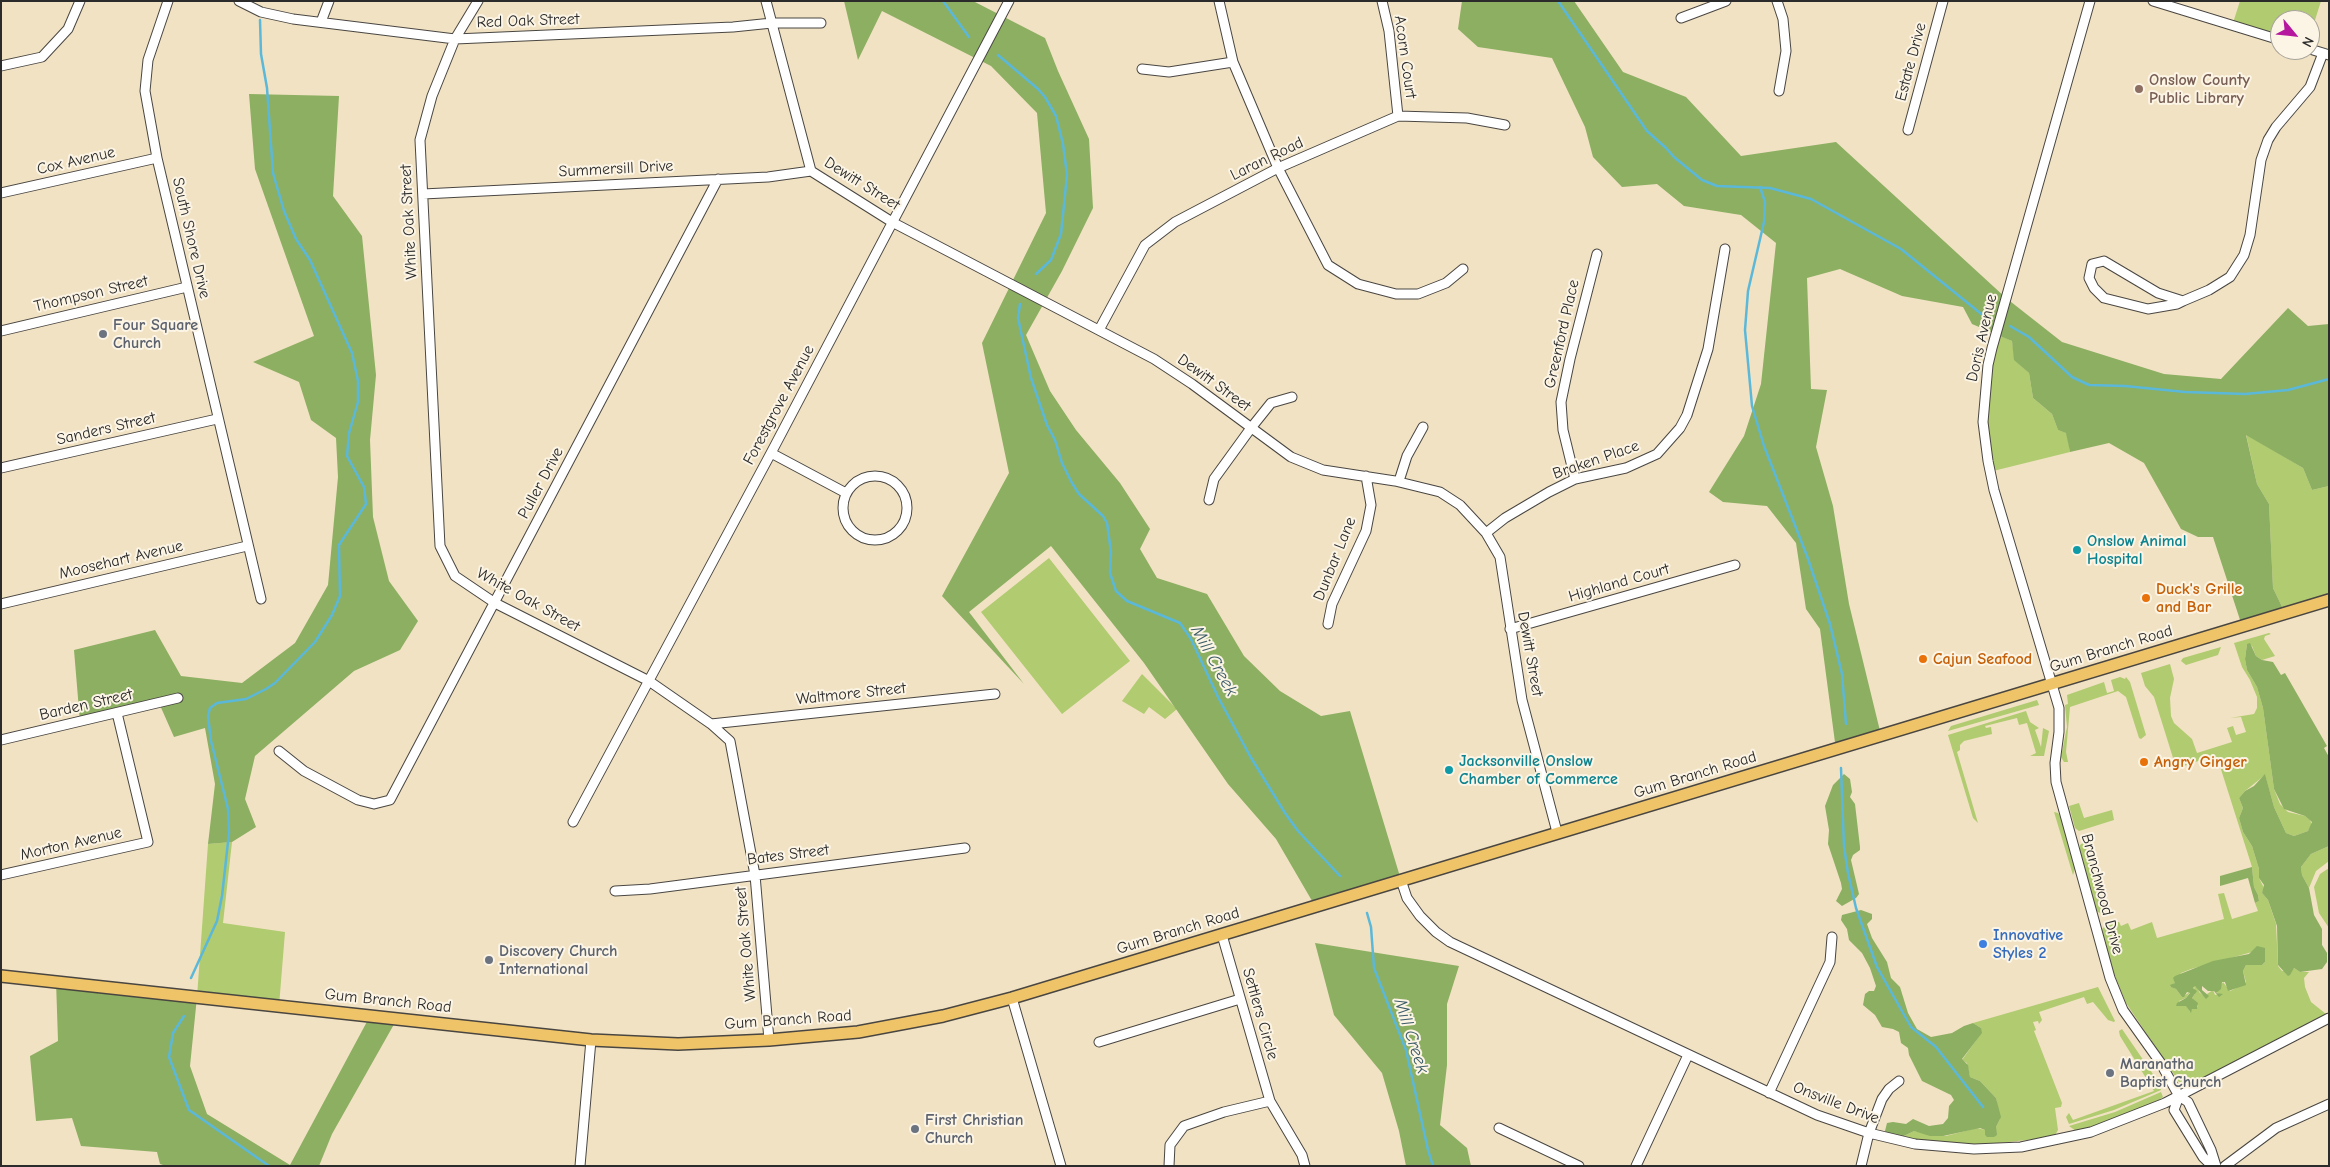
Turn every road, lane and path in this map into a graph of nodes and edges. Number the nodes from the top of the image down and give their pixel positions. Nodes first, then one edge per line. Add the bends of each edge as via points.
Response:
1 (80, 1) edge
2 (168, 1) edge
3 (240, 1) edge
4 (329, 1) edge
5 (478, 1) edge
6 (766, 1) edge
7 (1009, 1) edge
8 (1219, 1) edge
9 (1382, 1) edge
10 (1726, 1) edge
11 (1777, 1) edge
12 (1943, 1) edge
13 (2090, 1) edge
14 (2153, 1) edge
15 (1680, 18) dead end
16 (321, 22) junction
17 (772, 23) junction
18 (821, 23) dead end
19 (2270, 37) edge
20 (456, 39) junction
21 (2326, 54) edge
22 (1233, 62) junction
23 (1, 66) edge
24 (1142, 69) dead end
25 (1779, 91) dead end
26 (1398, 116) junction
27 (1505, 125) dead end
28 (1908, 130) dead end
29 (157, 158) junction
30 (1278, 168) junction
31 (811, 172) junction
32 (718, 179) junction
33 (1, 193) edge
34 (423, 194) junction
35 (892, 222) junction
36 (1725, 248) dead end
37 (1597, 254) dead end
38 (1463, 269) dead end
39 (188, 287) junction
40 (2183, 302) junction
41 (1099, 330) junction
42 (1, 331) edge
43 (1292, 397) dead end
44 (217, 419) junction
45 (1423, 427) dead end
46 (1251, 428) junction
47 (771, 453) junction
48 (1, 468) edge
49 (1366, 476) junction
50 (1575, 479) junction
51 (1399, 481) junction
52 (846, 493) junction
53 (1209, 500) dead end
54 (1486, 533) junction
55 (247, 546) junction
56 (1735, 565) dead end
57 (261, 599) dead end
58 (2329, 600) edge
59 (495, 603) junction
60 (1, 604) edge
61 (1328, 624) dead end
62 (1510, 629) junction
63 (649, 681) junction
64 (2052, 684) junction
65 (994, 694) dead end
66 (178, 698) dead end
67 (117, 713) junction
68 (711, 724) junction
69 (1, 740) edge
70 (279, 751) dead end
71 (573, 822) dead end
72 (1557, 832) junction
73 (965, 848) dead end
74 (755, 874) junction
75 (1, 875) edge
76 (1400, 880) junction
77 (615, 891) dead end
78 (1222, 935) junction
79 (1832, 937) dead end
80 (1, 976) edge
81 (1012, 998) junction
82 (1240, 999) junction
83 (2329, 1018) edge
84 (591, 1040) junction
85 (769, 1040) junction
86 (1099, 1042) dead end
87 (1688, 1055) junction
88 (1899, 1080) dead end
89 (1769, 1093) junction
90 (2179, 1096) junction
91 (1270, 1101) junction
92 (2329, 1104) edge
93 (1499, 1128) dead end
94 (1869, 1134) junction
95 (580, 1166) edge
96 (1061, 1166) edge
97 (1168, 1166) edge
98 (1305, 1166) edge
99 (1579, 1166) edge
100 (1636, 1166) edge
101 (1861, 1166) edge
102 (2212, 1166) edge
103 (2216, 1166) edge
104 (2225, 1166) edge

1 - 23 street via 68,29 42,57
2 - 29 street, South Shore Drive via 148,60 145,91
3 - 16 street, Red Oak Street via 261,12
4 - 16 street
5 - 20 street, White Oak Street
6 - 17 street, Dewitt Street
7 - 35 street, Forestgrove Avenue
8 - 22 street
9 - 26 street, Acorn Court via 1389,31
10 - 15 street
11 - 25 street via 1783,19 1786,51
12 - 28 street, Estate Drive
13 - 64 street, Doris Avenue via 1992,348 1983,418 1994,490
14 - 19 street
16 - 20 street, Red Oak Street
17 - 18 street, Red Oak Street
17 - 20 street, Red Oak Street
17 - 31 street, Dewitt Street
20 - 34 street, White Oak Street via 432,96 420,140
21 - 40 street via 2310,87 2268,140 2261,160 2244,255 2230,277
22 - 24 street via 1169,72
22 - 30 street
26 - 27 street, Laran Road via 1467,118
26 - 30 street, Laran Road
29 - 33 street, Cox Avenue
29 - 39 street, South Shore Drive
30 - 38 street via 1328,266 1358,284 1396,294 1418,294 1446,283
30 - 41 street, Laran Road via 1175,222 1145,244
31 - 32 street, Summersill Drive via 768,178
31 - 35 street, Dewitt Street
32 - 34 street, Summersill Drive
32 - 59 street, Puller Drive
34 - 59 street, White Oak Street via 440,546 454,576
35 - 41 street, Dewitt Street
35 - 47 street, Forestgrove Avenue
36 - 50 street, Braken Place via 1708,349 1680,428 1657,454 1626,468
37 - 50 street, Greenford Place via 1562,402 1563,430
39 - 42 street, Thompson Street
39 - 44 street, South Shore Drive
40 - 40 street via 2148,309 2104,298 2089,278 2092,264 2104,261 2112,264 2158,292
41 - 46 street, Dewitt Street via 1154,359
43 - 46 street via 1271,403
44 - 48 street, Sanders Street
44 - 55 street, South Shore Drive
45 - 51 street
46 - 49 street, Dewitt Street via 1291,457 1323,470
46 - 53 street via 1214,478
47 - 52 street
47 - 63 street, Forestgrove Avenue
49 - 51 street, Dewitt Street
49 - 61 street, Dunbar Lane via 1371,506 1366,531 1332,604
50 - 54 street, Braken Place via 1505,518
51 - 54 street, Dewitt Street via 1440,492 1460,505
52 - 52 street via 844,518 850,530 868,540 882,540 892,536 902,525 907,513 906,498 899,486 883,476 866,477 855,482
54 - 62 street, Dewitt Street via 1500,557
55 - 57 street, South Shore Drive
55 - 60 street, Moosehart Avenue
56 - 62 street, Highland Court
58 - 64 main road, Gum Branch Road
59 - 63 street, White Oak Street
59 - 70 street, Puller Drive via 390,800 374,804 358,800 304,771
62 - 72 street, Dewitt Street via 1522,700
63 - 68 street, White Oak Street
63 - 71 street, Forestgrove Avenue
64 - 72 main road, Gum Branch Road
64 - 90 street, Branchwood Drive via 2060,714 2056,782 2110,978 2123,1010 2160,1062
65 - 68 street, Waltmore Street
66 - 67 street, Barden Street
67 - 69 street, Barden Street
67 - 75 street, Morton Avenue via 148,842
68 - 74 street, White Oak Street via 730,741
72 - 76 main road, Gum Branch Road
73 - 74 street, Bates Street
74 - 77 street, Bates Street
74 - 85 street, White Oak Street
76 - 78 main road, Gum Branch Road
76 - 87 street, Onsville Drive via 1417,912 1450,942
78 - 81 main road, Gum Branch Road
78 - 82 street, Settlers Circle
79 - 89 street via 1830,962
80 - 84 main road, Gum Branch Road
81 - 85 main road, Gum Branch Road via 943,1016 858,1032
81 - 96 street
82 - 86 street
82 - 91 street, Settlers Circle
83 - 90 street, Onsville Drive
84 - 85 main road, Gum Branch Road via 678,1044
84 - 95 street
87 - 89 street, Onsville Drive
87 - 100 street
88 - 94 street via 1882,1099
89 - 94 street, Onsville Drive
90 - 94 street, Onsville Drive via 2091,1132 2021,1146 1986,1149 1938,1147
90 - 102 street, Branchwood Drive via 2174,1110
90 - 103 street, Branchwood Drive via 2188,1102
91 - 97 street via 1184,1126 1170,1145
91 - 98 street, Settlers Circle via 1302,1155
92 - 104 street via 2276,1128
93 - 99 street
94 - 101 street

